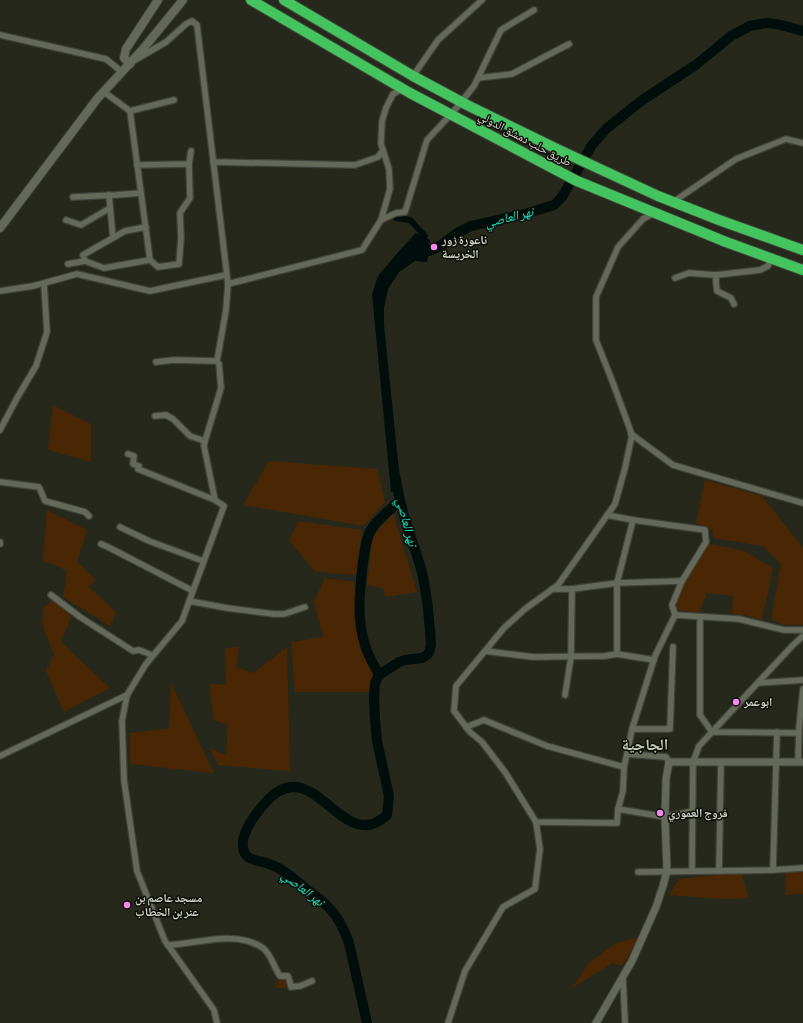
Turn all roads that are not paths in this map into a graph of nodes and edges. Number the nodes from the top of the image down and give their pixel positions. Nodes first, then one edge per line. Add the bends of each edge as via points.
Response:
1 (158, 0) edge
2 (184, 0) edge
3 (251, 0) edge
4 (284, 0) edge
5 (482, 0) edge
6 (534, 10) dead end
7 (0, 35) edge
8 (569, 44) dead end
9 (130, 64) junction
10 (122, 72) junction
11 (413, 76) junction
12 (478, 78) junction
13 (402, 89) junction
14 (104, 92) junction
15 (174, 100) dead end
16 (461, 102) junction
17 (130, 112) junction
18 (450, 115) junction
19 (803, 143) edge
20 (383, 150) junction
21 (191, 152) dead end
22 (213, 162) junction
23 (189, 164) junction
24 (138, 166) junction
25 (141, 193) junction
26 (109, 195) junction
27 (73, 197) dead end
28 (673, 202) junction
29 (110, 208) junction
30 (654, 213) junction
31 (66, 220) dead end
32 (381, 220) junction
33 (146, 227) junction
34 (0, 228) edge
35 (113, 238) junction
36 (803, 250) edge
37 (771, 258) junction
38 (150, 260) junction
39 (85, 262) junction
40 (68, 264) dead end
41 (803, 270) edge
42 (226, 275) junction
43 (716, 275) junction
44 (675, 278) dead end
45 (44, 284) junction
46 (228, 284) junction
47 (0, 291) edge
48 (734, 304) dead end
49 (217, 361) junction
50 (156, 362) dead end
51 (155, 416) dead end
52 (0, 430) edge
53 (631, 434) junction
54 (205, 441) junction
55 (128, 454) dead end
56 (0, 482) edge
57 (215, 500) junction
58 (803, 503) edge
59 (607, 515) junction
60 (89, 516) dead end
61 (632, 520) junction
62 (120, 526) dead end
63 (101, 544) dead end
64 (204, 561) junction
65 (682, 581) junction
66 (617, 583) junction
67 (552, 589) junction
68 (572, 589) junction
69 (194, 591) junction
70 (51, 595) dead end
71 (189, 601) junction
72 (306, 607) dead end
73 (675, 614) junction
74 (700, 617) junction
75 (803, 630) edge
76 (803, 636) edge
77 (673, 647) dead end
78 (485, 651) junction
79 (617, 654) junction
80 (152, 655) junction
81 (571, 657) junction
82 (654, 660) junction
83 (803, 680) edge
84 (758, 683) junction
85 (803, 689) edge
86 (565, 695) dead end
87 (127, 696) junction
88 (466, 726) junction
89 (632, 729) junction
90 (712, 732) junction
91 (777, 732) junction
92 (799, 733) junction
93 (627, 754) junction
94 (0, 756) edge
95 (669, 762) junction
96 (693, 762) junction
97 (721, 762) junction
98 (776, 762) junction
99 (801, 762) edge
100 (624, 767) junction
101 (618, 809) junction
102 (693, 811) junction
103 (665, 817) junction
104 (536, 822) junction
105 (803, 868) edge
106 (773, 870) junction
107 (667, 871) junction
108 (692, 871) junction
109 (719, 871) junction
110 (638, 872) dead end
111 (168, 945) junction
112 (623, 977) junction
113 (312, 981) dead end
114 (217, 1023) edge
115 (448, 1023) edge
116 (596, 1023) edge
117 (625, 1023) edge

1 - 9 main road via 126,49 124,58
2 - 9 main road
3 - 13 highway, طريق حلب دمشق الدولي
4 - 11 highway, طريق حلب دمشق الدولي
5 - 11 street via 438,40
6 - 12 street via 501,30
7 - 10 street via 106,59
8 - 12 street via 512,74
9 - 10 main road
9 - 22 street via 166,42 186,24 192,21 197,25
10 - 14 main road
11 - 16 highway, طريق حلب دمشق الدولي
12 - 16 street
13 - 18 highway, طريق حلب دمشق الدولي
13 - 20 street via 393,94 382,120
14 - 17 street
14 - 34 main road
15 - 17 street
16 - 18 street
16 - 28 highway, طريق حلب دمشق الدولي
17 - 24 street
18 - 30 highway, طريق حلب دمشق الدولي via 577,181
18 - 32 street via 427,140 406,212 396,213
19 - 28 street via 786,139 736,159
20 - 22 street via 378,156 355,165
20 - 32 street via 389,169 390,189
21 - 23 street
22 - 42 street
23 - 24 street
23 - 38 street via 190,198 180,214 179,264 158,267
24 - 25 street
25 - 26 street
25 - 33 street
26 - 27 street
26 - 29 street
28 - 36 highway, طريق حلب دمشق الدولي
29 - 31 street via 81,225
29 - 35 street
30 - 37 highway, طريق حلب دمشق الدولي
30 - 53 street via 644,219 618,247 596,297 596,340
32 - 46 street via 362,250
33 - 35 street via 125,231
33 - 38 street
35 - 39 street via 83,255
37 - 41 highway, طريق حلب دمشق الدولي
37 - 43 street via 768,266 760,270
38 - 39 street via 104,268
39 - 40 street
42 - 45 street via 150,291 77,274
42 - 46 street
43 - 44 street via 689,273
43 - 48 street via 717,291 731,298
45 - 47 street
45 - 52 street via 47,332 36,366
46 - 49 street
49 - 50 street
49 - 54 street via 221,388
51 - 54 street via 166,415 190,436
53 - 58 street via 673,465
53 - 59 street via 615,504
54 - 57 street
55 - 57 street via 134,456 133,464 139,466 138,469
56 - 60 street via 39,487 44,501 85,512
57 - 64 street via 224,506
59 - 61 street
59 - 67 street via 558,585
61 - 65 street via 705,530 706,542
61 - 66 street
62 - 64 street via 149,541
63 - 69 street
64 - 69 street
65 - 66 street
65 - 73 street via 672,605
66 - 68 street
66 - 79 street
67 - 68 street
67 - 78 street via 514,618
68 - 81 street
69 - 71 street
70 - 80 street via 133,651 139,650
71 - 72 street via 274,614 284,614
71 - 80 street via 182,621
73 - 74 street
73 - 82 street
74 - 75 street via 739,619 784,630
74 - 90 street via 700,715
76 - 84 street
77 - 89 street via 670,729
78 - 81 street via 533,657
78 - 88 street via 456,686 454,711
79 - 81 street
79 - 82 street
80 - 87 street
81 - 86 street
82 - 89 street
83 - 84 street
84 - 90 street
85 - 92 street
87 - 94 street
87 - 111 street via 122,721 124,780 138,871
88 - 100 street via 484,720 547,746
88 - 104 street via 505,772
89 - 93 street
90 - 91 street
90 - 96 street via 699,746
91 - 92 street
91 - 98 street
92 - 99 street
93 - 95 street via 666,758
93 - 100 street
95 - 96 street
95 - 103 street
96 - 97 street
96 - 102 street
97 - 98 street
97 - 109 street
98 - 99 street
98 - 106 street
100 - 101 street via 623,791
101 - 103 street
101 - 104 street via 617,823
102 - 103 street
102 - 108 street
103 - 107 street
104 - 115 street via 540,849 536,889 503,907 465,971
105 - 106 street
106 - 109 street
107 - 108 street
107 - 110 street
107 - 112 street via 656,907
108 - 109 street
111 - 113 street via 237,938 255,943 264,949 280,976 288,976 291,987
111 - 114 street via 214,1010
112 - 116 street
112 - 117 street

